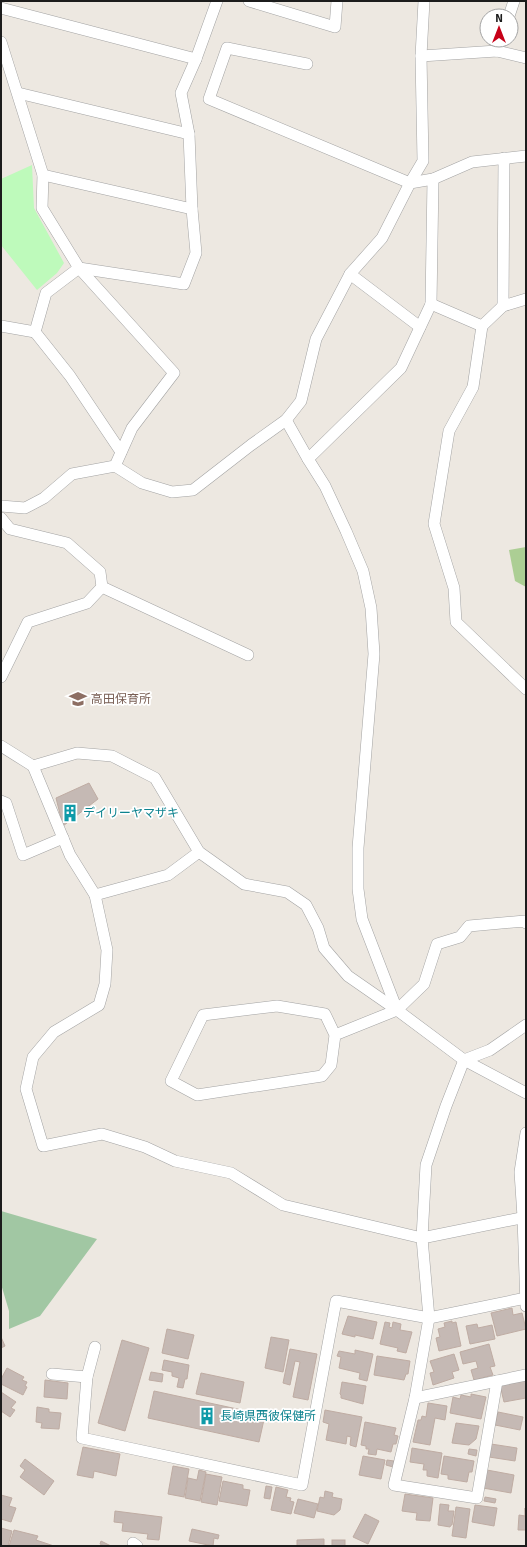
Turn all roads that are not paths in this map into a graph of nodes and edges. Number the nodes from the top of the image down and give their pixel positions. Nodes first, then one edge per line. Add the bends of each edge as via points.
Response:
1 (217, 1) edge
2 (249, 1) edge
3 (337, 1) edge
4 (424, 1) edge
5 (1, 8) edge
6 (1, 42) edge
7 (498, 48) edge
8 (497, 51) junction
9 (420, 56) junction
10 (526, 58) edge
11 (196, 59) junction
12 (307, 64) dead end
13 (18, 93) junction
14 (189, 134) junction
15 (526, 156) edge
16 (504, 158) junction
17 (43, 176) junction
18 (433, 180) junction
19 (410, 183) junction
20 (192, 209) junction
21 (79, 268) junction
22 (350, 274) junction
23 (526, 299) edge
24 (431, 304) junction
25 (503, 306) junction
26 (1, 326) edge
27 (482, 326) junction
28 (420, 327) junction
29 (35, 332) junction
30 (286, 420) junction
31 (121, 452) junction
32 (308, 459) junction
33 (114, 466) junction
34 (1, 506) edge
35 (1, 518) edge
36 (102, 587) junction
37 (248, 655) dead end
38 (1, 676) edge
39 (526, 689) edge
40 (1, 746) edge
41 (33, 766) junction
42 (1, 801) edge
43 (63, 838) junction
44 (198, 852) junction
45 (95, 895) junction
46 (526, 922) edge
47 (397, 1010) junction
48 (526, 1025) edge
49 (335, 1035) junction
50 (464, 1060) junction
51 (526, 1093) edge
52 (526, 1133) edge
53 (525, 1217) edge
54 (422, 1238) junction
55 (526, 1300) edge
56 (429, 1318) junction
57 (95, 1347) dead end
58 (52, 1374) dead end
59 (526, 1375) edge
60 (87, 1377) junction
61 (497, 1381) junction
62 (415, 1398) junction

1 - 11 street
2 - 3 street via 335,26
4 - 9 street
5 - 11 street
6 - 13 street
7 - 8 street
8 - 9 street
8 - 10 street
9 - 19 street via 423,161
11 - 14 street via 181,93
12 - 19 street via 227,48 209,99
13 - 14 street
13 - 17 street
14 - 20 street
15 - 16 street
16 - 18 street via 472,162
16 - 25 street
17 - 20 street
17 - 21 street via 42,208
18 - 19 street
18 - 24 street
19 - 22 street via 382,238
20 - 21 street via 196,253 184,284
21 - 29 street via 46,293
21 - 31 street via 174,373 132,428
22 - 28 street
22 - 30 street via 316,339 301,401
23 - 25 street
24 - 27 street
24 - 28 street
25 - 27 street
26 - 29 street
27 - 39 street via 473,387 449,431 434,524 454,588 456,622
28 - 32 street via 401,368
29 - 31 street via 70,376
30 - 32 street
30 - 33 street via 193,490 172,492 142,484
31 - 33 street
32 - 47 street via 325,486 349,537 363,571 371,608 374,654 358,848 358,889 362,919
33 - 34 street via 72,474 44,498 25,508
35 - 36 street via 10,530 67,543 100,572
36 - 37 street
36 - 38 street via 87,604 28,622
40 - 41 street
41 - 43 street
41 - 44 street via 77,753 112,756 155,778
42 - 43 street via 6,803 23,855
43 - 45 street via 70,855
44 - 45 street via 168,875
44 - 47 street via 244,884 287,892 306,905 318,928 324,948 348,976
45 - 54 street via 107,950 105,984 99,1005 54,1032 33,1057 26,1089 43,1146 102,1134 145,1147 175,1161 231,1173 283,1205
46 - 47 street via 469,926 460,937 437,944 424,984
47 - 49 street
47 - 50 street
48 - 50 street via 490,1050
49 - 49 street via 325,1014 277,1006 203,1015 170,1080 197,1095 322,1076 331,1065
50 - 51 street
50 - 54 street via 426,1165
52 - 53 street via 520,1172
53 - 54 street
53 - 55 street
54 - 56 street
55 - 56 street
56 - 60 street via 336,1301 302,1485 82,1438
56 - 62 street
57 - 60 street
58 - 60 street
59 - 61 street
61 - 62 street
61 - 62 street via 477,1498 394,1485

